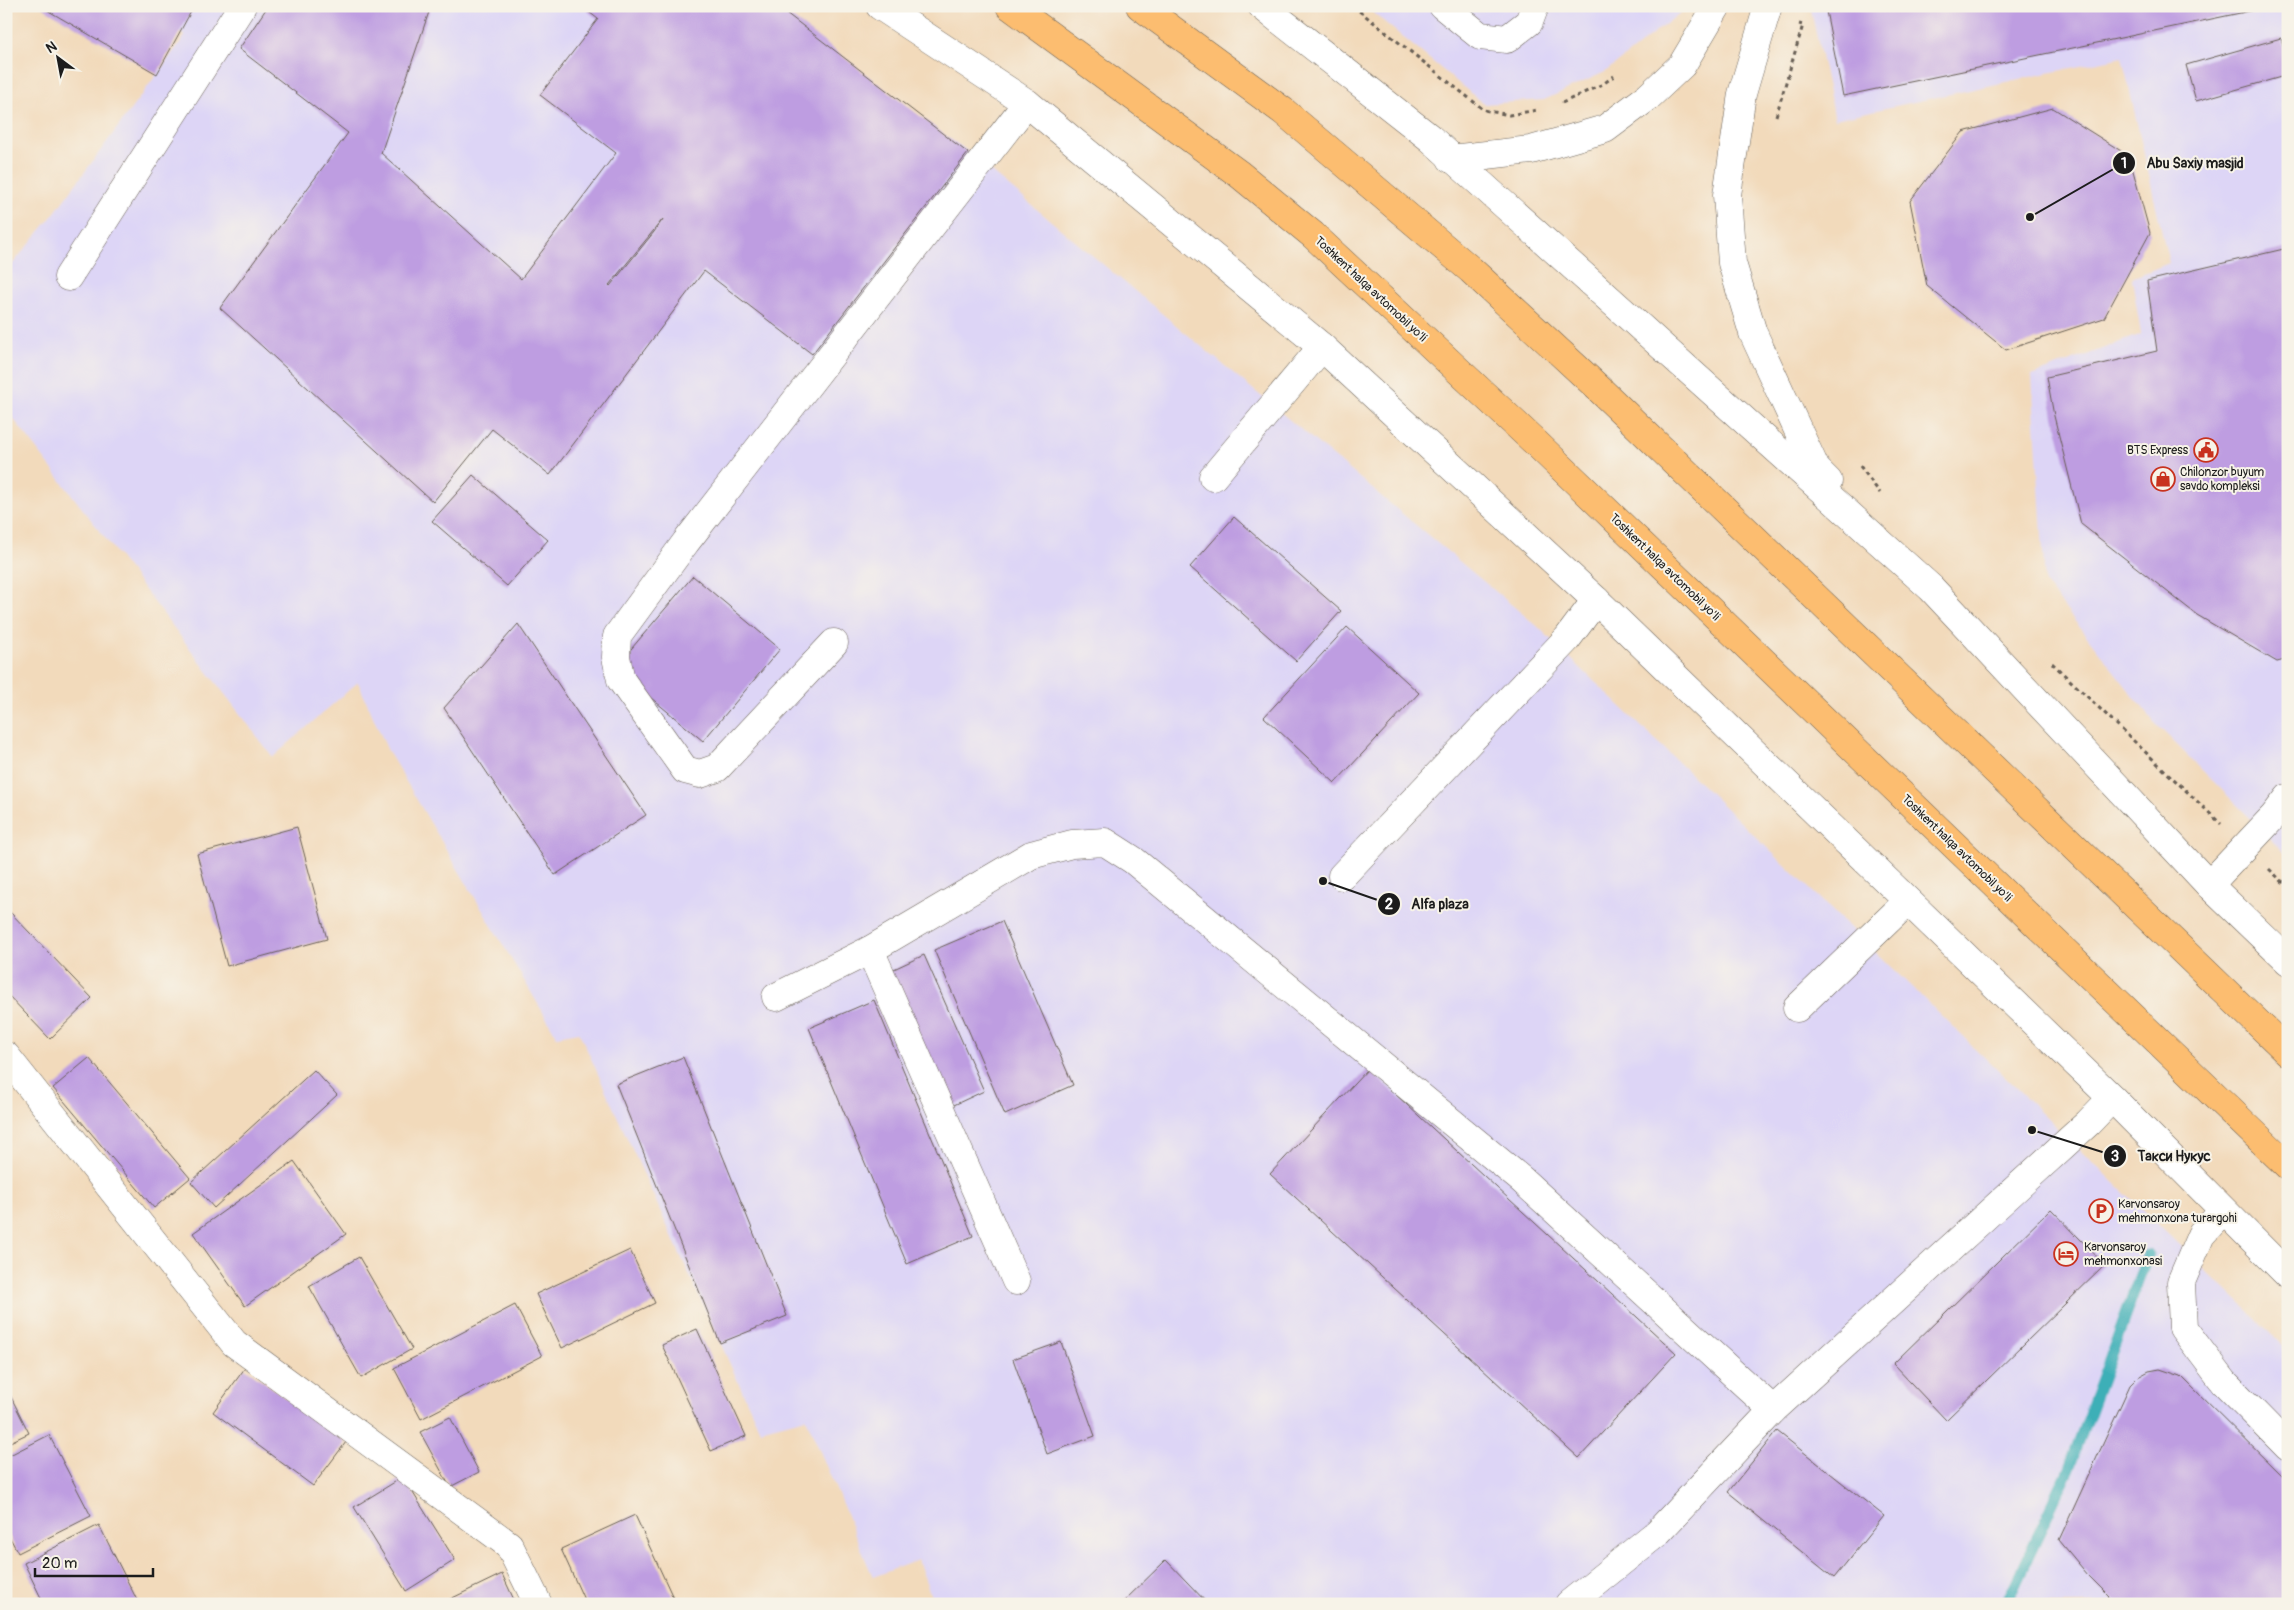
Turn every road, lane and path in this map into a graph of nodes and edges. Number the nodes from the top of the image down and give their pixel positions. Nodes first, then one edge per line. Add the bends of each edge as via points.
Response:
1 (242, 6) edge
2 (880, 6) edge
3 (1010, 6) edge
4 (1140, 6) edge
5 (1262, 6) edge
6 (1353, 6) edge
7 (1443, 6) edge
8 (1535, 6) edge
9 (1717, 6) edge
10 (1767, 8) edge
11 (1619, 72) dead end
12 (1027, 104) junction
13 (1555, 106) dead end
14 (1546, 108) dead end
15 (1774, 123) dead end
16 (1451, 159) junction
17 (68, 277) dead end
18 (1322, 347) junction
19 (1212, 477) dead end
20 (1932, 588) junction
21 (1596, 600) junction
22 (834, 643) dead end
23 (2046, 657) dead end
24 (2288, 798) edge
25 (2246, 847) junction
26 (1342, 876) dead end
27 (2288, 878) edge
28 (2283, 883) junction
29 (2209, 885) junction
30 (2288, 887) edge
31 (1907, 902) junction
32 (870, 950) junction
33 (2288, 961) edge
34 (776, 997) dead end
35 (1797, 1008) dead end
36 (2288, 1052) edge
37 (6, 1056) edge
38 (2112, 1098) junction
39 (2288, 1166) edge
40 (2223, 1211) junction
41 (2288, 1275) edge
42 (1016, 1280) dead end
43 (1773, 1410) junction
44 (2288, 1447) edge
45 (538, 1604) edge
46 (1569, 1604) edge

1 - 17 street
2 - 12 street
3 - 39 highway, Toshkent halqa avtomobil yo'li via 1239,174 1313,236 1536,443
4 - 36 highway via 1283,111 1471,270 1595,385
5 - 16 street via 1430,138
6 - 14 path via 1484,110 1509,116
7 - 8 street via 1480,36 1507,39 1529,22
9 - 16 street via 1682,66 1605,130 1531,150
10 - 15 path via 1803,25
10 - 20 street via 1742,94 1727,196 1732,263 1753,333 1816,469
11 - 13 path via 1603,84
12 - 18 street
12 - 22 street via 634,612 617,636 616,657 621,680 684,770 700,774 717,768
16 - 20 street
18 - 19 street
18 - 21 street
20 - 29 street
21 - 26 street via 1567,639
21 - 31 street
23 - 25 path
24 - 25 street
25 - 28 path
25 - 29 street
27 - 28 path
28 - 30 path
29 - 33 street
31 - 35 street
31 - 38 street
32 - 34 street
32 - 42 street
32 - 43 street via 1031,854 1072,844 1105,842 1133,860 1522,1180
37 - 45 street via 234,1344 509,1545
38 - 40 street
38 - 43 street
40 - 41 street
40 - 44 street via 2201,1235 2181,1282 2184,1328 2224,1382
43 - 46 street via 1657,1533

